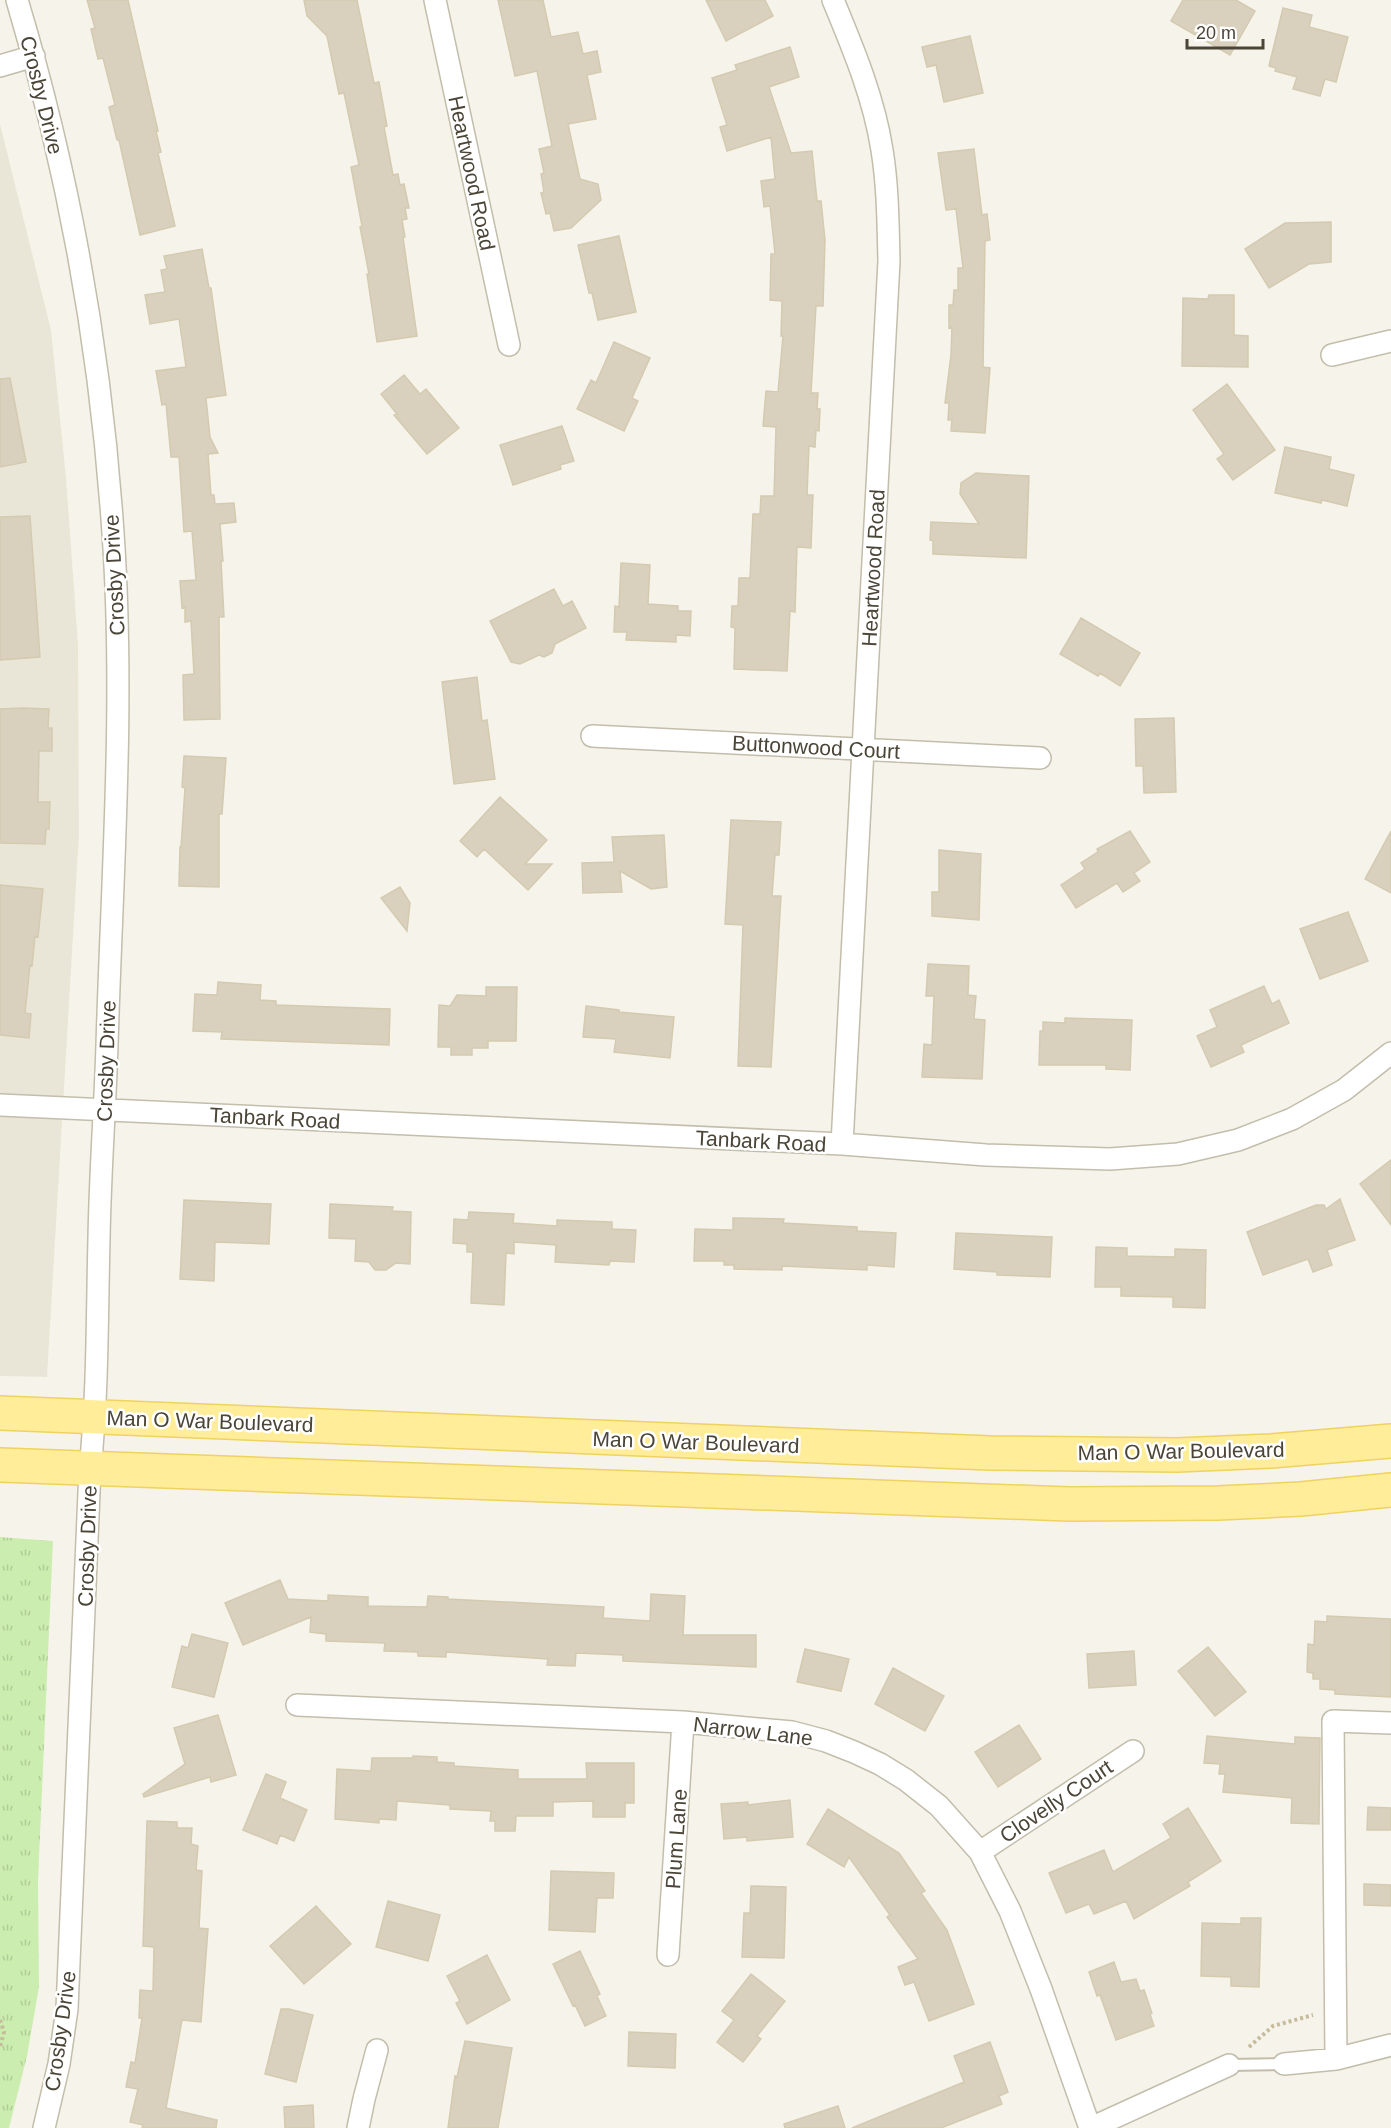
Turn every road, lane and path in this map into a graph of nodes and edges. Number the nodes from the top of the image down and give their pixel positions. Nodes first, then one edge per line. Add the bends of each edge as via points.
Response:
1 (17, 0) edge
2 (435, 0) edge
3 (833, 0) edge
4 (34, 56) junction
5 (0, 66) edge
6 (1391, 341) edge
7 (509, 345) dead end
8 (1332, 355) dead end
9 (592, 736) dead end
10 (863, 749) junction
11 (1040, 758) dead end
12 (1391, 1053) edge
13 (0, 1105) edge
14 (105, 1110) junction
15 (842, 1144) junction
16 (0, 1413) edge
17 (95, 1417) junction
18 (1391, 1441) edge
19 (0, 1465) edge
20 (90, 1469) junction
21 (1391, 1490) edge
22 (297, 1705) dead end
23 (683, 1722) junction
24 (1391, 1724) edge
25 (1133, 1750) dead end
26 (980, 1852) junction
27 (668, 1955) dead end
28 (1301, 2018) dead end
29 (0, 2020) edge
30 (1273, 2026) dead end
31 (1391, 2045) edge
32 (0, 2047) edge
33 (377, 2050) dead end
34 (1336, 2059) junction
35 (1284, 2064) joint
36 (1229, 2065) joint
37 (44, 2128) edge
38 (358, 2128) edge
39 (1091, 2128) edge

1 - 4 street, Crosby Drive
2 - 7 street, Heartwood Road
3 - 10 street, Heartwood Road via 871,100 886,186 889,261
4 - 5 street
4 - 14 street, Crosby Drive via 72,217 99,385 113,534 118,763
6 - 8 street
9 - 10 street, Buttonwood Court
10 - 11 street, Buttonwood Court
10 - 15 street, Heartwood Road
12 - 15 street, Tanbark Road via 1344,1090 1292,1119 1238,1140 1178,1154 1099,1158 986,1155
13 - 14 street, Tanbark Road
14 - 15 street, Tanbark Road
14 - 17 street, Crosby Drive
16 - 17 main road, Man O War Boulevard
17 - 18 main road, Man O War Boulevard via 990,1453 1177,1455
17 - 20 street, Crosby Drive
19 - 20 main road
20 - 21 main road via 1070,1504 1218,1503
20 - 37 street, Crosby Drive via 67,2009
22 - 23 street, Narrow Lane
23 - 26 street, Narrow Lane via 792,1732 854,1752 906,1780 939,1806
23 - 27 street, Plum Lane
24 - 34 street via 1333,1721
25 - 26 street, Clovelly Court
26 - 39 street, Narrow Lane via 1014,1920
28 - 30 path
29 - 32 path via 4,2032
31 - 34 street
33 - 38 street
34 - 35 street
35 - 36 lane
36 - 39 street

